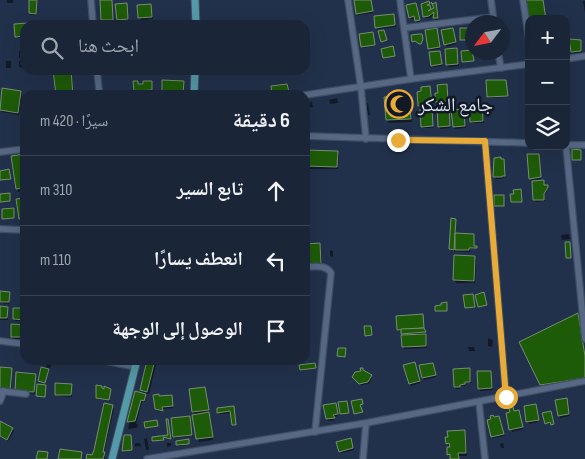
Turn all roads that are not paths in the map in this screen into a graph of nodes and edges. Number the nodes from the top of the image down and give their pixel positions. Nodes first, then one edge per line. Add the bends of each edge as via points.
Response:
1 (91, 0) edge
2 (195, 0) edge
3 (348, 0) edge
4 (400, 0) edge
5 (491, 0) edge
6 (523, 0) edge
7 (493, 15) edge
8 (525, 15) edge
9 (93, 20) edge
10 (196, 20) edge
11 (465, 23) edge
12 (404, 28) junction
13 (585, 56) edge
14 (570, 58) edge
15 (499, 60) edge
16 (525, 65) edge
17 (500, 68) junction
18 (98, 75) edge
19 (195, 75) edge
20 (411, 79) junction
21 (361, 88) junction
22 (99, 90) dead end
23 (194, 90) edge
24 (310, 94) edge
25 (310, 136) edge
26 (366, 139) junction
27 (485, 141) junction
28 (525, 143) edge
29 (585, 145) edge
30 (570, 146) edge
31 (20, 150) edge
32 (566, 150) edge
33 (0, 152) edge
34 (0, 230) edge
35 (20, 230) edge
36 (310, 267) edge
37 (585, 338) edge
38 (0, 341) edge
39 (20, 343) edge
40 (136, 365) edge
41 (585, 381) edge
42 (2, 391) edge
43 (26, 394) dead end
44 (506, 397) junction
45 (0, 401) edge
46 (479, 402) junction
47 (366, 423) junction
48 (315, 432) junction
49 (112, 459) edge
50 (147, 459) edge
51 (363, 459) edge
52 (485, 459) edge

1 - 9 street
2 - 10 main road
3 - 21 street
4 - 12 street
5 - 7 street
6 - 8 street
11 - 12 street
12 - 20 street
13 - 14 street
15 - 17 street
16 - 17 street
17 - 20 street
18 - 22 street
19 - 23 main road
20 - 21 street
21 - 24 street
21 - 26 street
25 - 26 street
26 - 27 street
27 - 28 street
27 - 44 street
29 - 30 street
31 - 33 street
32 - 37 street
34 - 35 street
36 - 48 street via 324,267 330,273
38 - 39 street
40 - 49 main road
41 - 44 street
42 - 43 street
42 - 45 street
44 - 46 street
46 - 47 street
46 - 52 street
47 - 48 street
47 - 51 street
48 - 50 street

